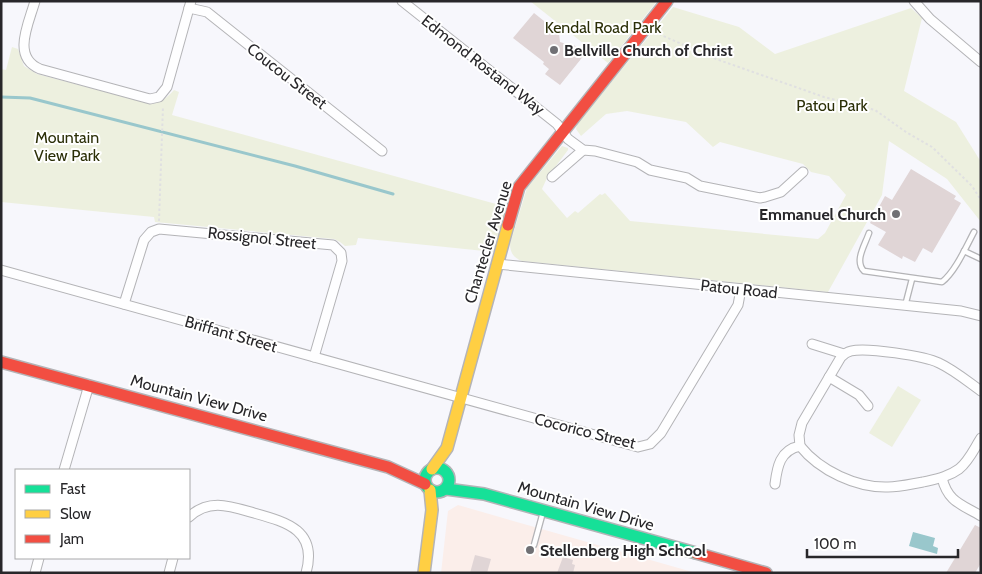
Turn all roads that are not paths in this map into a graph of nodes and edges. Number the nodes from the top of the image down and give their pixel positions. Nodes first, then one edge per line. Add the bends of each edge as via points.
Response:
1 (35, 1) edge
2 (402, 1) edge
3 (667, 1) edge
4 (914, 1) edge
5 (190, 5) edge
6 (981, 62) edge
7 (562, 131) junction
8 (583, 150) junction
9 (382, 151) dead end
10 (803, 172) dead end
11 (552, 177) dead end
12 (974, 232) dead end
13 (869, 233) dead end
14 (964, 251) junction
15 (981, 259) edge
16 (498, 264) junction
17 (1, 270) edge
18 (912, 278) junction
19 (741, 289) junction
20 (124, 304) junction
21 (905, 306) junction
22 (981, 316) edge
23 (812, 344) dead end
24 (844, 354) junction
25 (314, 357) junction
26 (1, 362) edge
27 (829, 377) junction
28 (89, 385) junction
29 (981, 391) edge
30 (460, 398) junction
31 (868, 406) dead end
32 (981, 438) edge
33 (800, 446) junction
34 (446, 448) junction
35 (64, 469) edge
36 (448, 475) junction
37 (942, 478) junction
38 (429, 479) junction
39 (775, 484) dead end
40 (444, 490) junction
41 (484, 494) junction
42 (432, 510) junction
43 (543, 510) junction
44 (190, 516) edge
45 (981, 516) edge
46 (534, 545) dead end
47 (39, 559) edge
48 (173, 559) edge
49 (35, 573) edge
50 (169, 573) edge
51 (306, 573) edge
52 (424, 573) edge
53 (766, 573) edge

1 - 5 street via 23,49 30,64 40,70 146,98 155,98 169,84
2 - 7 street, Edmond Rostand Way
3 - 7 street, Chantecler Avenue
4 - 6 street via 930,19
5 - 9 street, Coucou Street via 207,12
7 - 8 street, Edmond Rostand Way
7 - 16 street, Chantecler Avenue via 520,187
8 - 10 street via 636,162 650,170 686,178 700,186 760,198 781,192
8 - 11 street
12 - 14 lane
13 - 18 lane via 860,268
14 - 15 lane
14 - 18 lane via 942,282
16 - 19 street, Patou Road
16 - 30 street, Chantecler Avenue
17 - 20 street, Briffant Street
18 - 21 lane
19 - 21 street, Patou Road
19 - 30 street, Cocorico Street via 738,305 661,433 650,444 632,446
20 - 25 street, Briffant Street
20 - 25 street, Rossignol Street via 144,240 159,229 329,245 341,253 342,261
21 - 22 street, Patou Road
23 - 24 street
24 - 27 street
24 - 29 street via 854,350 882,351 924,357 939,362
25 - 30 street, Briffant Street
26 - 28 street, Mountain View Drive
27 - 31 street via 859,395
27 - 33 street via 802,423
28 - 35 street
28 - 38 street, Mountain View Drive via 388,467 410,469
30 - 34 street, Chantecler Avenue
32 - 37 street via 964,465
33 - 37 street via 829,470 872,486 888,487
33 - 39 street via 781,458
34 - 36 street, Chantecler Avenue
34 - 38 street, Chantecler Avenue
36 - 38 street, Mountain View Drive via 439,468
36 - 40 street, Chantecler Avenue
36 - 41 street, Mountain View Drive
37 - 45 street via 951,497
38 - 40 street, Mountain View Drive via 438,492
38 - 42 street
40 - 41 street, Mountain View Drive
40 - 42 street
41 - 43 street, Mountain View Drive
42 - 52 street
43 - 46 lane
43 - 53 street, Mountain View Drive
44 - 51 street via 206,506 218,504 284,521 305,542 308,555
47 - 49 street
48 - 50 street

